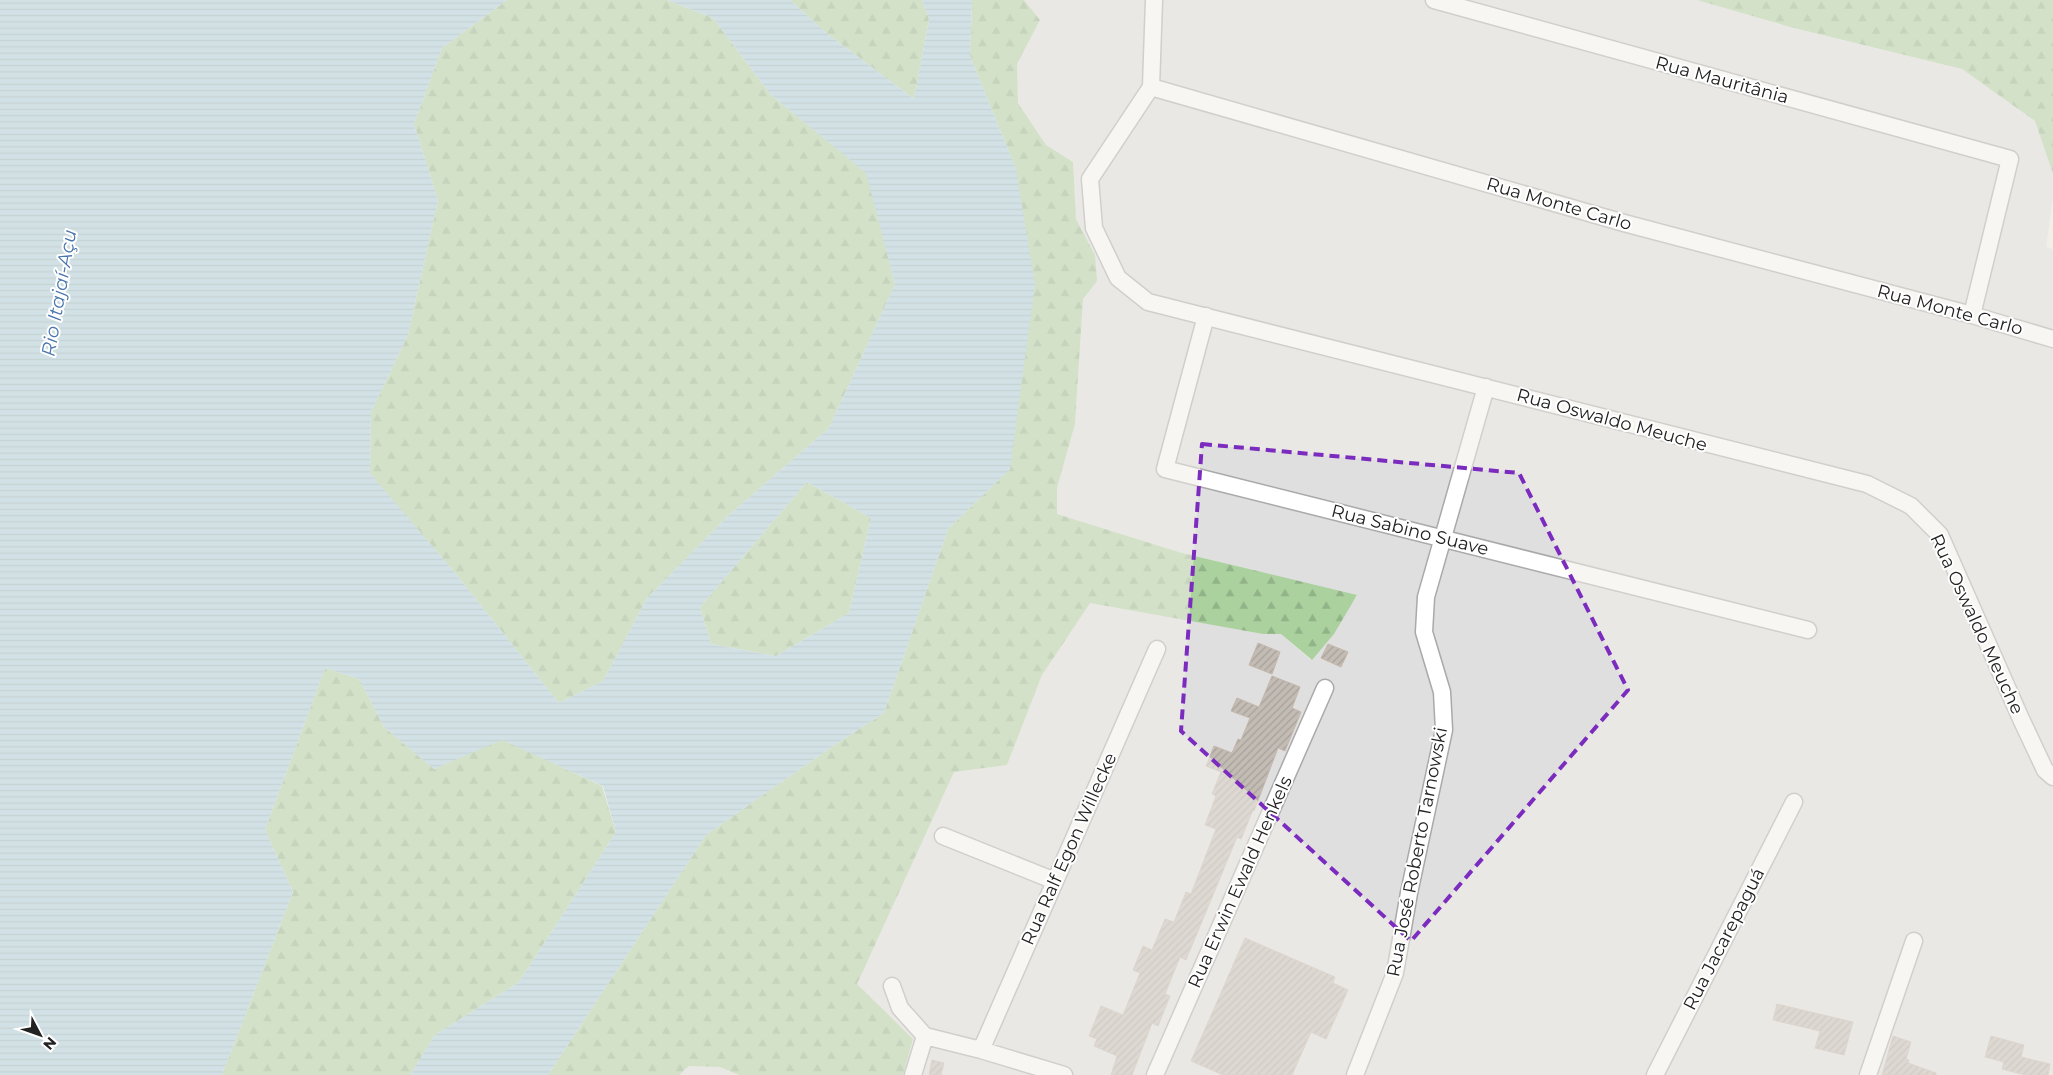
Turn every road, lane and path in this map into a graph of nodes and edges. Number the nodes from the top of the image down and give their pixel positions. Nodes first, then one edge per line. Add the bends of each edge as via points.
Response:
1 (1154, 0) edge
2 (1434, 0) edge
3 (1151, 87) junction
4 (1972, 315) junction
5 (1206, 316) junction
6 (2053, 339) edge
7 (1486, 387) junction
8 (1442, 538) junction
9 (1808, 630) dead end
10 (1157, 649) dead end
11 (1325, 688) dead end
12 (2053, 777) edge
13 (1794, 802) dead end
14 (943, 836) dead end
15 (1054, 881) junction
16 (1914, 941) dead end
17 (892, 986) dead end
18 (925, 1036) junction
19 (981, 1050) junction
20 (914, 1075) edge
21 (1064, 1075) edge
22 (1155, 1075) edge
23 (1355, 1075) edge
24 (1655, 1075) edge
25 (1868, 1075) edge

1 - 3 street
2 - 4 street, Rua Mauritânia via 2010,159
3 - 4 street, Rua Monte Carlo via 1615,221
3 - 5 street, Rua Oswaldo Meuche via 1090,179 1094,228 1118,278 1148,302
4 - 6 street, Rua Monte Carlo
5 - 7 street, Rua Oswaldo Meuche
5 - 8 street, Rua Sabino Suave via 1165,469
7 - 8 street, Rua José Roberto Tarnowski
7 - 12 street, Rua Oswaldo Meuche via 1867,484 1911,506 1940,535 2021,719 2045,770
8 - 9 street, Rua Sabino Suave
8 - 23 street, Rua José Roberto Tarnowski via 1426,597 1424,632 1442,692 1444,730 1395,973
10 - 15 street, Rua Ralf Egon Willecke
11 - 22 street, Rua Erwin Ewald Henkels
13 - 24 street, Rua Jacarepaguá
14 - 15 street
15 - 19 street, Rua Ralf Egon Willecke
16 - 25 street
17 - 18 street via 900,1008
18 - 19 street
18 - 20 street
19 - 21 street

